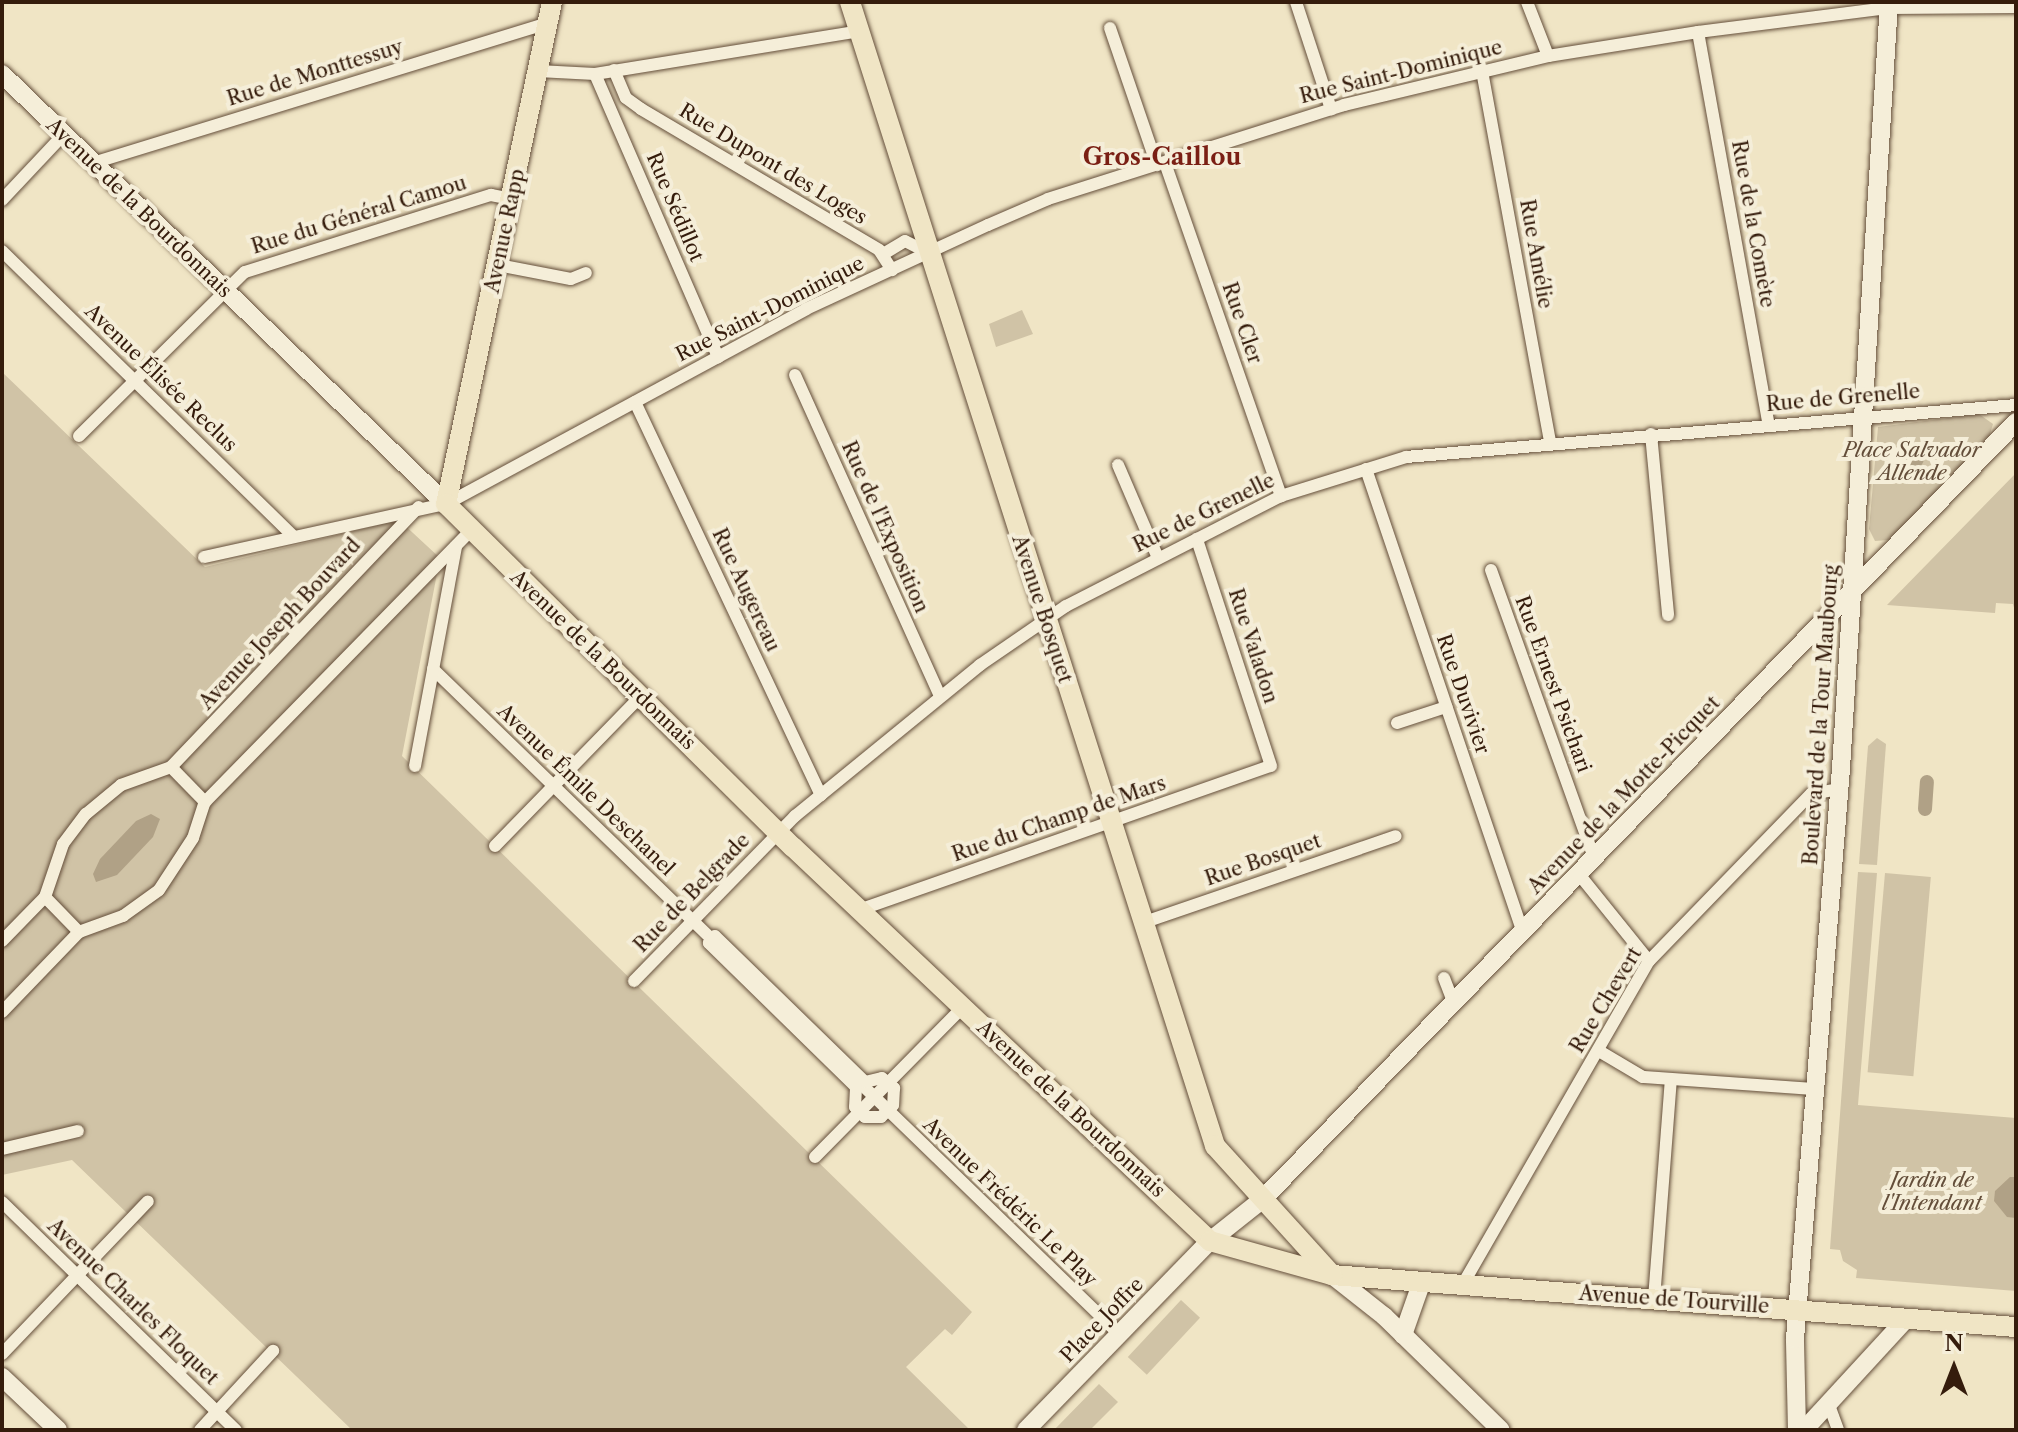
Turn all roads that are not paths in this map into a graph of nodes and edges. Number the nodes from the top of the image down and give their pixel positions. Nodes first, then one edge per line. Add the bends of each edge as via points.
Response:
1 (552, 2) edge
2 (850, 2) edge
3 (1296, 2) edge
4 (1527, 2) edge
5 (1808, 2) edge
6 (1889, 5) edge
7 (2016, 7) edge
8 (1810, 18) junction
9 (548, 23) junction
10 (1110, 28) dead end
11 (860, 31) junction
12 (1698, 32) junction
13 (1548, 56) junction
14 (614, 70) junction
15 (538, 71) junction
16 (1482, 71) junction
17 (2, 74) edge
18 (595, 74) junction
19 (641, 109) junction
20 (1331, 109) junction
21 (615, 121) junction
22 (64, 134) junction
23 (93, 163) junction
24 (1161, 164) junction
25 (501, 197) junction
26 (2, 200) edge
27 (2, 251) edge
28 (885, 253) junction
29 (930, 254) junction
30 (498, 265) junction
31 (892, 270) junction
32 (586, 273) dead end
33 (223, 289) junction
34 (718, 357) junction
35 (795, 375) dead end
36 (135, 380) junction
37 (635, 402) junction
38 (2016, 405) edge
39 (1864, 415) junction
40 (2016, 422) edge
41 (1768, 423) junction
42 (1651, 434) junction
43 (79, 436) dead end
44 (1550, 443) junction
45 (1118, 465) dead end
46 (1366, 469) junction
47 (1281, 496) junction
48 (446, 504) junction
49 (419, 507) junction
50 (472, 529) junction
51 (292, 535) junction
52 (1197, 539) junction
53 (456, 546) junction
54 (204, 557) dead end
55 (1158, 558) junction
56 (1491, 570) dead end
57 (1853, 591) junction
58 (1668, 615) dead end
59 (1045, 620) junction
60 (433, 669) junction
61 (940, 696) junction
62 (640, 697) junction
63 (1446, 707) junction
64 (1397, 723) dead end
65 (415, 766) dead end
66 (1271, 766) joint
67 (171, 767) junction
68 (554, 785) junction
69 (1839, 789) junction
70 (821, 795) junction
71 (205, 802) junction
72 (1110, 823) junction
73 (778, 832) junction
74 (1396, 836) dead end
75 (495, 846) dead end
76 (1594, 857) junction
77 (1578, 873) junction
78 (45, 897) junction
79 (859, 910) junction
80 (692, 922) junction
81 (1142, 923) junction
82 (1522, 931) junction
83 (79, 932) junction
84 (2, 941) edge
85 (711, 941) junction
86 (1649, 961) junction
87 (1444, 978) dead end
88 (634, 981) dead end
89 (1453, 1002) junction
90 (963, 1007) junction
91 (2, 1012) edge
92 (1599, 1051) junction
93 (1671, 1080) junction
94 (888, 1083) junction
95 (1815, 1089) junction
96 (874, 1097) junction
97 (887, 1111) junction
98 (860, 1112) junction
99 (78, 1131) dead end
100 (2, 1149) edge
101 (815, 1157) dead end
102 (1263, 1199) junction
103 (148, 1201) dead end
104 (2, 1202) edge
105 (1210, 1241) junction
106 (77, 1275) junction
107 (1332, 1275) junction
108 (1422, 1281) junction
109 (1463, 1284) junction
110 (1654, 1299) junction
111 (1797, 1310) junction
112 (1906, 1319) junction
113 (2016, 1327) edge
114 (1119, 1334) junction
115 (1403, 1335) junction
116 (273, 1351) dead end
117 (2, 1354) edge
118 (2, 1377) edge
119 (1829, 1405) junction
120 (217, 1412) junction
121 (53, 1428) edge
122 (200, 1430) edge
123 (236, 1430) edge
124 (1026, 1430) edge
125 (1501, 1430) edge
126 (1797, 1430) edge
127 (1804, 1430) edge
128 (1838, 1430) edge

1 - 9 main road, Avenue Rapp
2 - 11 main road, Avenue Bosquet
3 - 20 street
4 - 13 street
5 - 8 street
6 - 7 street, Rue Saint-Dominique
6 - 8 street, Rue Saint-Dominique
6 - 39 main road, Boulevard de la Tour Maubourg
8 - 12 street, Rue Saint-Dominique
9 - 15 main road, Avenue Rapp
9 - 23 street, Rue de Monttessuy
10 - 24 street, Rue Cler
11 - 14 street
11 - 29 main road, Avenue Bosquet
12 - 13 street, Rue Saint-Dominique
12 - 41 street, Rue de la Comète
13 - 16 street, Rue Saint-Dominique
14 - 18 street
14 - 19 street via 626,98
15 - 18 street
15 - 25 main road, Avenue Rapp
16 - 20 street, Rue Saint-Dominique
16 - 44 street, Rue Amélie
17 - 22 main road, Avenue de la Bourdonnais
18 - 21 street, Rue Sédillot
19 - 21 street
19 - 28 street, Rue Dupont des Loges
20 - 24 street, Rue Saint-Dominique
21 - 34 street, Rue Sédillot
22 - 23 main road, Avenue de la Bourdonnais
22 - 26 street
23 - 33 main road, Avenue de la Bourdonnais
24 - 29 street, Rue Saint-Dominique via 1048,199
24 - 47 street, Rue Cler
25 - 30 main road, Avenue Rapp
25 - 33 street, Rue du Général Camou via 245,272
27 - 36 street, Avenue Élisée Reclus
28 - 29 street via 905,241
28 - 31 street
29 - 31 street, Rue Saint-Dominique
29 - 59 main road, Avenue Bosquet
30 - 32 street via 571,279
30 - 48 main road, Avenue Rapp
31 - 34 street, Rue Saint-Dominique
33 - 36 street, Rue du Général Camou
33 - 48 main road, Avenue de la Bourdonnais
34 - 37 street, Rue Saint-Dominique
35 - 61 street, Rue de l'Exposition
36 - 43 street, Rue du Général Camou
36 - 51 street, Avenue Élisée Reclus
37 - 48 street, Rue Saint-Dominique
37 - 70 street, Rue Augereau
38 - 39 street, Rue de Grenelle
39 - 41 street, Rue de Grenelle
39 - 57 main road, Boulevard de la Tour Maubourg
40 - 57 main road, Avenue de la Motte-Picquet
41 - 42 street, Rue de Grenelle
42 - 44 street, Rue de Grenelle
42 - 58 street
44 - 46 street, Rue de Grenelle via 1406,457
45 - 55 street
46 - 47 street, Rue de Grenelle
46 - 63 street, Rue Duvivier
47 - 52 street, Rue de Grenelle
48 - 49 street, Rue Saint-Dominique
48 - 50 main road, Avenue de la Bourdonnais
49 - 51 street, Rue Saint-Dominique
49 - 67 street, Avenue Joseph Bouvard
50 - 53 street
50 - 62 main road, Avenue de la Bourdonnais
51 - 54 street, Rue Saint-Dominique
52 - 55 street, Rue de Grenelle
52 - 66 street, Rue Valadon
53 - 60 street
53 - 71 street
55 - 59 street, Rue de Grenelle
56 - 76 street, Rue Ernest Psichari
57 - 69 main road, Boulevard de la Tour Maubourg
57 - 76 main road, Avenue de la Motte-Picquet
59 - 61 street, Rue de Grenelle
59 - 72 main road, Avenue Bosquet
60 - 65 street
60 - 68 street, Avenue Émile Deschanel
61 - 70 street, Rue de Grenelle
62 - 68 street
62 - 73 main road, Avenue de la Bourdonnais
63 - 64 street
63 - 82 street, Rue Duvivier
66 - 72 street, Rue du Champ de Mars
67 - 71 street
67 - 78 street via 121,785 86,814 63,844
68 - 75 street
68 - 80 street, Avenue Émile Deschanel
69 - 86 street, Rue Chevert via 1811,794
69 - 95 main road, Boulevard de la Tour Maubourg
70 - 73 street, Rue de Grenelle
71 - 83 street via 193,838 159,890 123,916
72 - 79 street, Rue du Champ de Mars
72 - 81 main road, Avenue Bosquet
73 - 79 main road, Avenue de la Bourdonnais
73 - 80 street, Rue de Belgrade
74 - 81 street, Rue Bosquet
76 - 77 main road, Avenue de la Motte-Picquet
77 - 82 main road, Avenue de la Motte-Picquet
77 - 86 street
78 - 83 street
78 - 84 street
79 - 90 main road, Avenue de la Bourdonnais
80 - 85 street, Avenue Émile Deschanel
80 - 88 street, Rue de Belgrade
81 - 102 main road, Avenue Bosquet via 1215,1146
82 - 89 main road, Avenue de la Motte-Picquet
83 - 91 street
85 - 94 street, Avenue Émile Deschanel via 715,936 865,1082 882,1078
85 - 96 street, Avenue Émile Deschanel
85 - 98 street, Avenue Émile Deschanel via 856,1087
86 - 92 street, Rue Chevert
87 - 89 street
89 - 102 main road, Avenue de la Motte-Picquet
90 - 94 street
90 - 105 main road, Avenue de la Bourdonnais
92 - 93 street via 1643,1077
92 - 109 street, Rue Chevert
93 - 95 street
93 - 110 street
94 - 96 street
94 - 97 street via 894,1088
95 - 111 main road, Boulevard de la Tour Maubourg
96 - 97 street, Avenue Frédéric Le Play
96 - 98 street
97 - 98 street via 881,1117
97 - 114 street, Avenue Frédéric Le Play
98 - 101 street
99 - 100 street
102 - 105 main road, Place Joffre
102 - 107 main road, Avenue Bosquet
103 - 106 street
104 - 106 street, Avenue Charles Floquet
105 - 107 main road, Avenue de Tourville
105 - 114 main road, Place Joffre
106 - 117 street
106 - 120 street, Avenue Charles Floquet
107 - 108 main road, Avenue de Tourville
107 - 115 main road
108 - 109 main road, Avenue de Tourville
108 - 115 main road
109 - 110 main road, Avenue de Tourville
110 - 111 main road, Avenue de Tourville
111 - 112 main road, Avenue de Tourville
111 - 126 main road, Boulevard de la Tour Maubourg
112 - 113 main road, Avenue de Tourville
112 - 119 main road
114 - 124 main road, Place Joffre
115 - 125 main road
116 - 120 street
118 - 121 main road
119 - 127 main road
119 - 128 street
120 - 122 street
120 - 123 street, Avenue Charles Floquet

